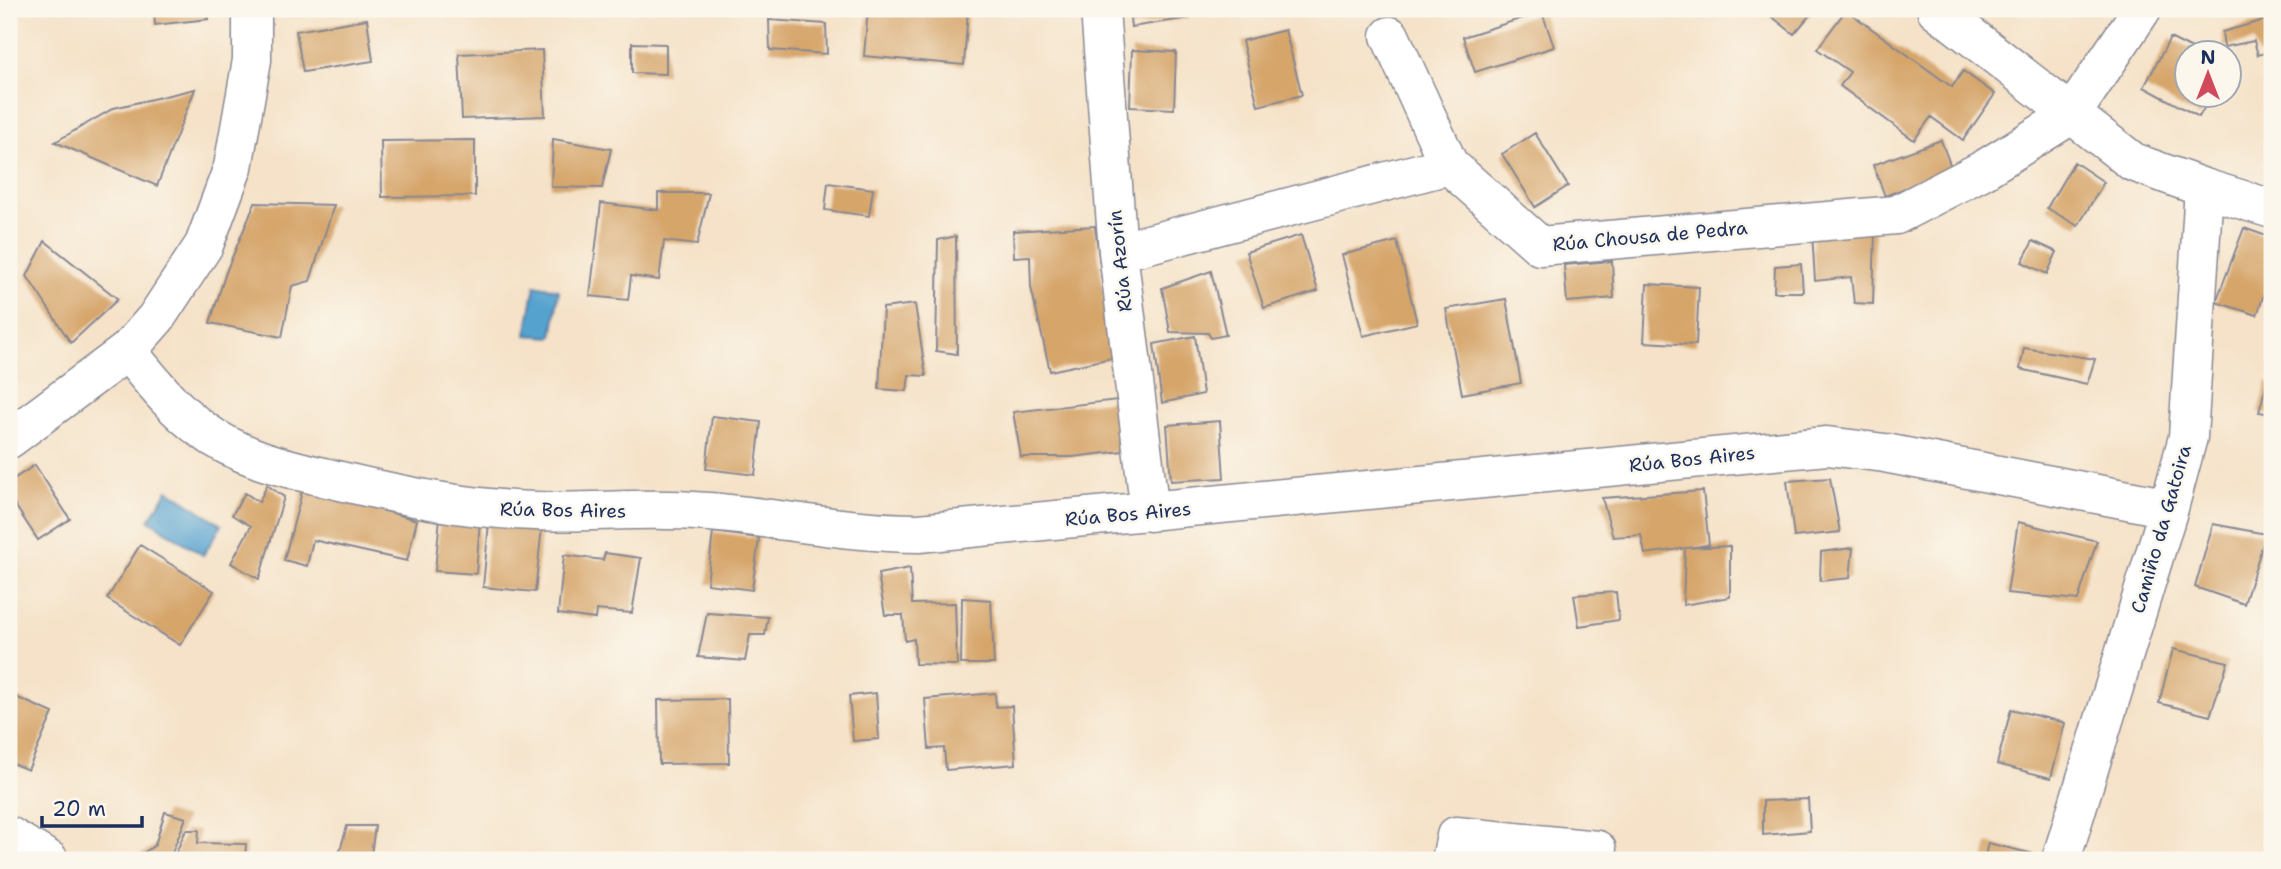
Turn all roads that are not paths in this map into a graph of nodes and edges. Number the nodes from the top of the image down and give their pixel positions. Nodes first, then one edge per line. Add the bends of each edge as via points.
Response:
1 (252, 9) edge
2 (1100, 9) edge
3 (1936, 9) edge
4 (2142, 9) edge
5 (1390, 36) dead end
6 (2071, 115) junction
7 (1449, 165) junction
8 (2204, 188) junction
9 (2272, 209) edge
10 (1118, 252) junction
11 (127, 351) junction
12 (9, 439) edge
13 (2169, 508) junction
14 (1150, 512) junction
15 (9, 836) edge
16 (1597, 850) dead end
17 (49, 860) edge
18 (1451, 860) edge
19 (2061, 860) edge

1 - 11 street via 252,60 233,167 204,245 156,318
2 - 10 street, Rúa Azorín
3 - 6 street
4 - 6 street
5 - 7 street
6 - 7 street, Rúa Chousa de Pedra via 1983,170 1896,215 1540,246
6 - 8 street via 2133,162
7 - 10 street
8 - 9 street
8 - 13 street, Camiño da Gatoira via 2189,437
10 - 14 street, Rúa Azorín
11 - 12 street
11 - 14 street, Rúa Bos Aires via 172,405 231,448 288,469 421,500 533,511 701,512 888,533 957,531
13 - 14 street, Rúa Bos Aires via 1876,451 1828,446
13 - 19 street, Camiño da Gatoira
15 - 17 street
16 - 18 street via 1456,836

